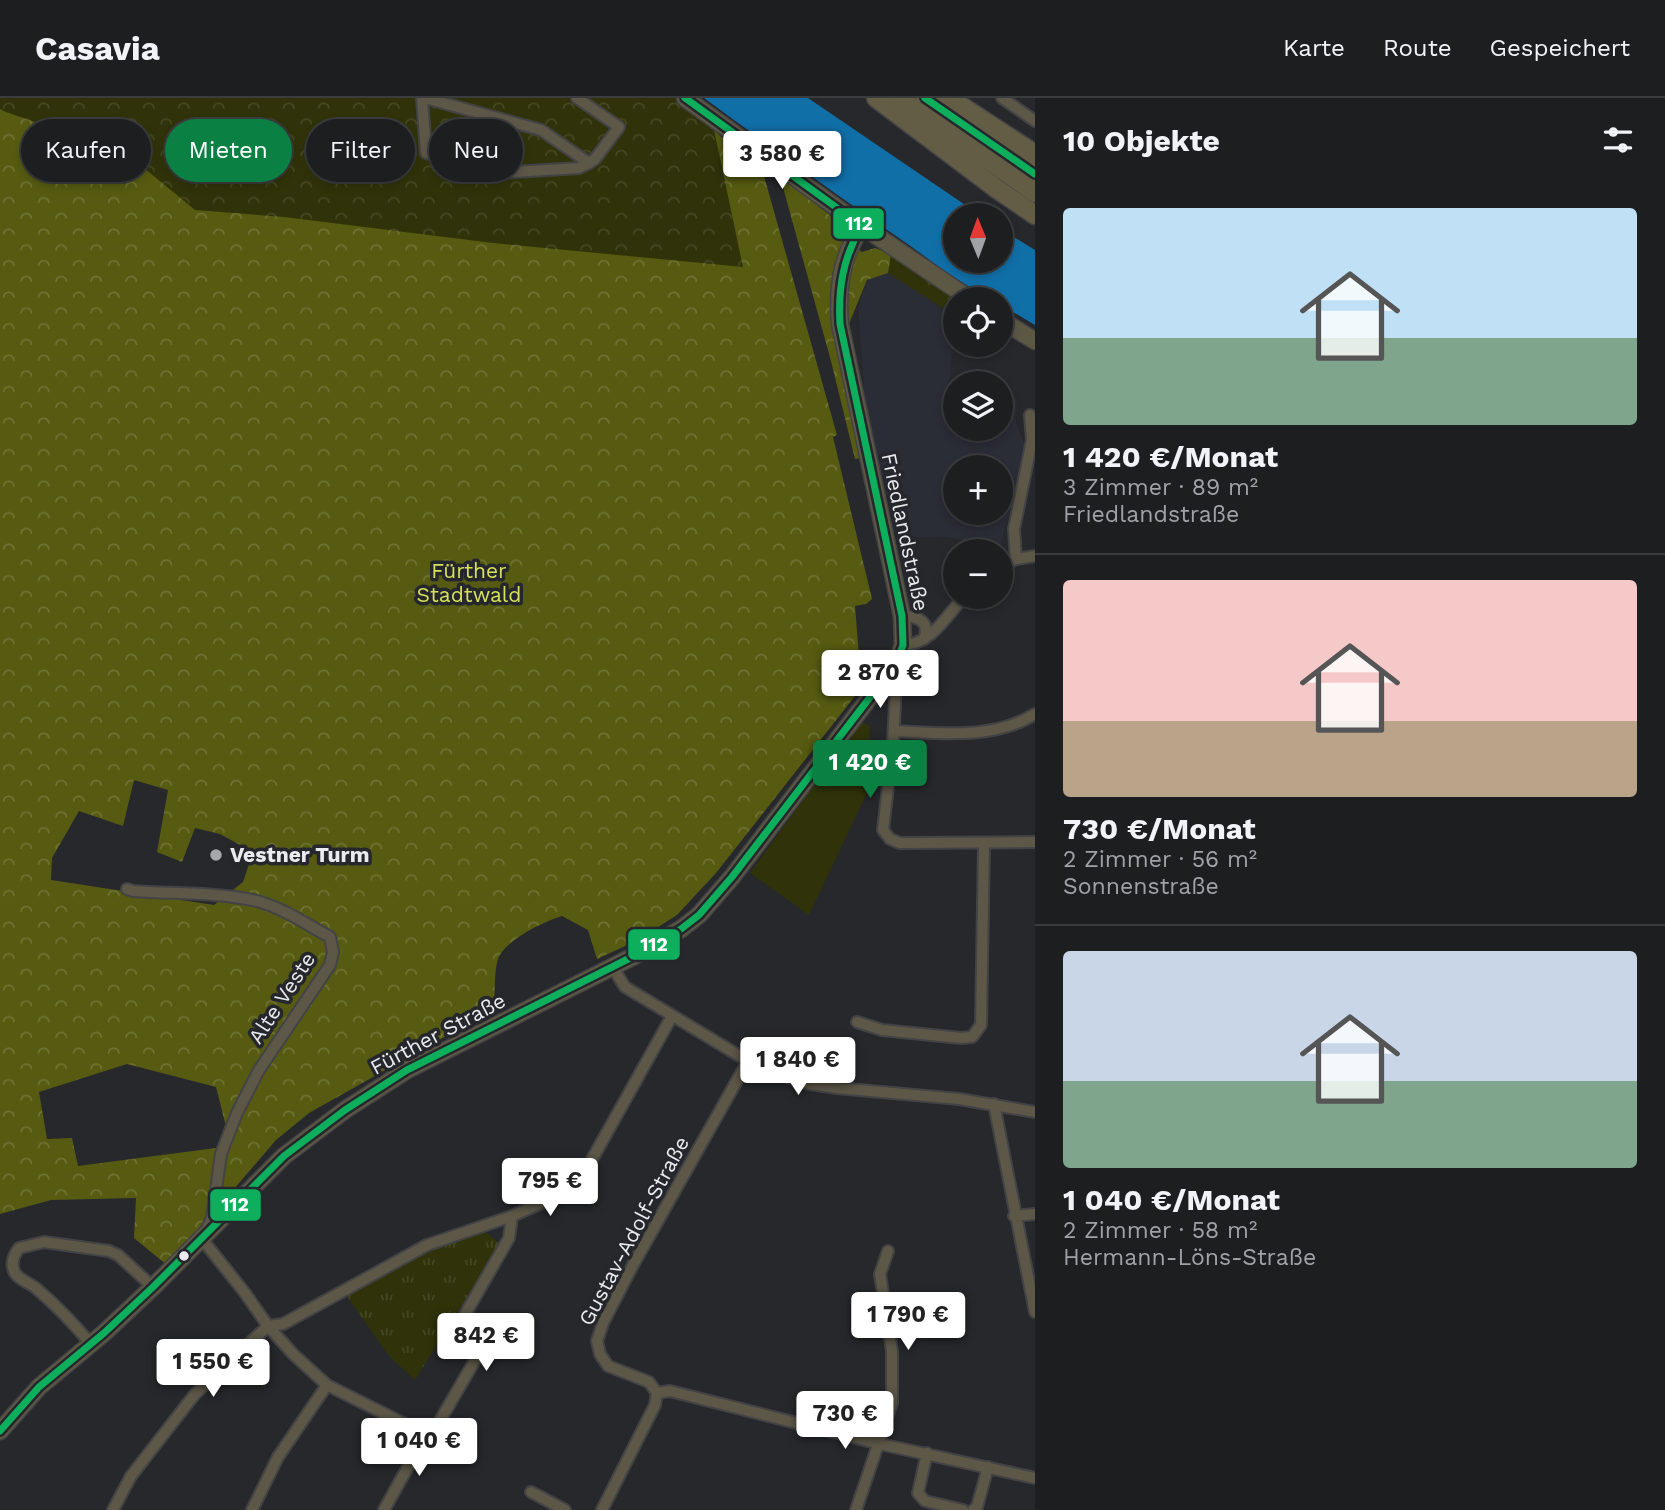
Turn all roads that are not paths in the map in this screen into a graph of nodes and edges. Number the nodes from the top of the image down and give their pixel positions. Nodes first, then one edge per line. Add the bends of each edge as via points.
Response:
1 (423, 98) edge
2 (578, 98) edge
3 (685, 98) edge
4 (876, 98) edge
5 (899, 98) edge
6 (925, 98) edge
7 (949, 98) edge
8 (1002, 98) edge
9 (1035, 121) edge
10 (1035, 154) edge
11 (589, 163) junction
12 (1035, 174) edge
13 (1035, 193) edge
14 (1035, 215) edge
15 (862, 226) junction
16 (952, 287) edge
17 (1013, 327) edge
18 (1035, 341) edge
19 (1030, 415) dead end
20 (1035, 556) edge
21 (1016, 559) junction
22 (1013, 560) edge
23 (952, 609) edge
24 (947, 614) junction
25 (902, 616) junction
26 (922, 620) junction
27 (924, 639) junction
28 (903, 645) junction
29 (897, 662) junction
30 (1035, 715) edge
31 (894, 731) junction
32 (1035, 842) edge
33 (984, 844) junction
34 (127, 889) dead end
35 (612, 968) junction
36 (672, 1016) junction
37 (857, 1022) dead end
38 (748, 1061) junction
39 (994, 1104) junction
40 (1035, 1112) edge
41 (1035, 1214) edge
42 (512, 1216) junction
43 (1014, 1216) junction
44 (202, 1238) junction
45 (888, 1251) dead end
46 (1030, 1264) edge
47 (153, 1287) junction
48 (1035, 1312) edge
49 (268, 1326) junction
50 (91, 1344) junction
51 (327, 1385) junction
52 (657, 1393) junction
53 (0, 1431) edge
54 (419, 1437) junction
55 (880, 1444) junction
56 (928, 1453) junction
57 (988, 1466) junction
58 (1035, 1478) edge
59 (531, 1492) dead end
60 (113, 1510) edge
61 (252, 1510) edge
62 (384, 1510) edge
63 (565, 1510) edge
64 (602, 1510) edge
65 (856, 1510) edge
66 (963, 1510) edge
67 (974, 1510) edge

1 - 11 street via 541,130
1 - 11 street via 426,153 495,173 579,168
2 - 11 street via 619,127
3 - 15 main road
4 - 14 highway
5 - 13 highway
6 - 12 highway
7 - 10 highway
8 - 9 street
15 - 16 main road
15 - 25 main road, Friedlandstraße via 839,280 840,324
17 - 18 main road
19 - 21 street via 1032,440 1014,529
20 - 21 street
21 - 22 street
23 - 24 street
24 - 26 street
24 - 27 street
25 - 26 street
25 - 28 main road, Friedlandstraße
26 - 27 street via 927,629
27 - 28 street
28 - 29 main road, Friedlandstraße
29 - 31 street, Friedlandstraße
29 - 35 main road, Fürther Straße via 699,915
30 - 31 street via 1021,723 955,734
31 - 33 street, Friedlandstraße via 883,830 890,839 900,844
32 - 33 street
33 - 37 street via 981,1025 972,1037 882,1030
34 - 44 street, Alte Veste via 258,902 330,937 330,965 259,1070 237,1113 221,1154 212,1218
35 - 36 street via 625,986
35 - 44 main road, Fürther Straße via 407,1070 345,1110 284,1156
36 - 38 street
36 - 42 street via 578,1180 564,1193
38 - 39 street via 810,1084
38 - 52 street, Gustav-Adolf-Straße via 633,1265 597,1341 608,1366 649,1382
39 - 40 street
39 - 43 street
41 - 43 street
42 - 49 street via 428,1245 283,1324
42 - 54 street via 509,1238 459,1325 481,1350 431,1436
43 - 46 street
44 - 47 main road, Fürther Straße
44 - 49 street
45 - 55 street via 880,1274 892,1351 892,1403
46 - 48 street
47 - 50 main road, Fürther Straße
47 - 50 street via 109,1251 44,1242 19,1248 13,1259 18,1277 69,1317
49 - 51 street
49 - 60 street via 195,1394 131,1476
50 - 53 main road, Fürther Straße via 39,1387
51 - 54 street via 413,1428
51 - 61 street via 278,1457
52 - 55 street via 670,1391
52 - 64 street
54 - 62 street via 419,1447
55 - 56 street
55 - 65 street
56 - 57 street
56 - 66 street via 920,1497
57 - 58 street
57 - 67 street
59 - 63 street

